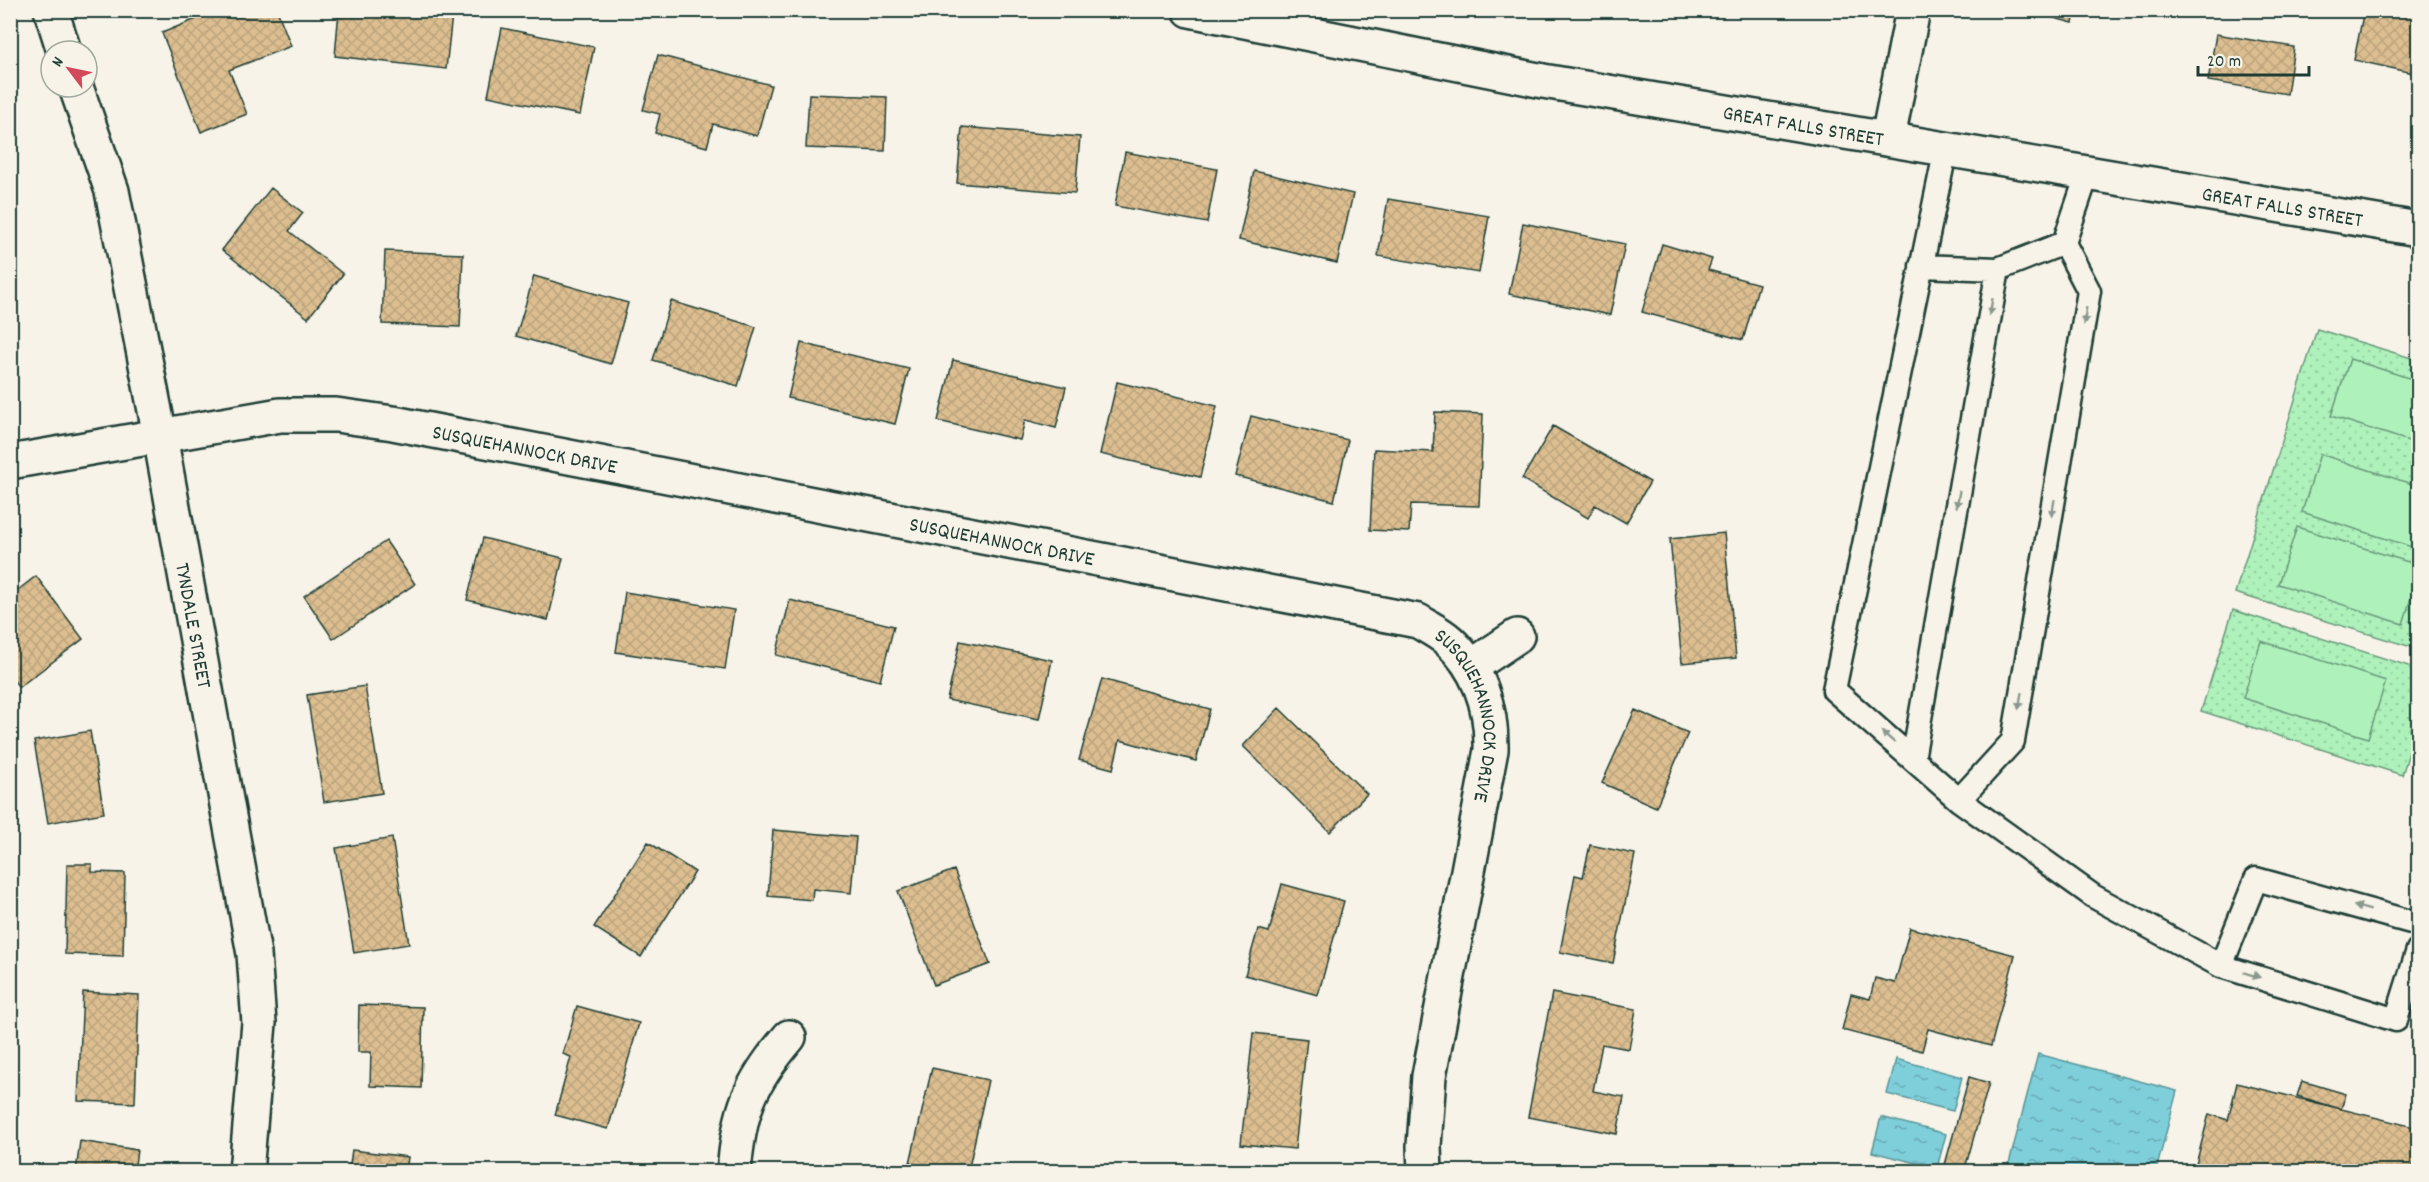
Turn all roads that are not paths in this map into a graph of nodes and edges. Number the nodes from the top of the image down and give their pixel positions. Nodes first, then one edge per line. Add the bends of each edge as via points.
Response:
1 (51, 10) edge
2 (1190, 10) edge
3 (1913, 10) edge
4 (60, 39) edge
5 (80, 99) edge
6 (1888, 138) junction
7 (1946, 148) junction
8 (2088, 172) junction
9 (2418, 229) edge
10 (2064, 243) junction
11 (1921, 266) junction
12 (1998, 269) junction
13 (160, 436) junction
14 (10, 462) edge
15 (1517, 636) dead end
16 (1471, 667) junction
17 (1913, 759) junction
18 (1959, 800) junction
19 (2418, 924) edge
20 (2418, 950) edge
21 (2221, 966) junction
22 (789, 1037) dead end
23 (246, 1172) edge
24 (734, 1172) edge
25 (1425, 1172) edge

1 - 4 street
2 - 6 street, GREAT FALLS STREET via 1554,83
3 - 6 street
5 - 13 street, TYNDALE STREET via 112,191
6 - 7 street, GREAT FALLS STREET
7 - 8 street, GREAT FALLS STREET
7 - 11 lane
8 - 9 street, GREAT FALLS STREET
8 - 10 lane
10 - 12 lane
10 -> 18 lane via 2089,291 2013,741
11 - 12 lane
17 -> 11 lane via 1834,690
12 -> 17 lane
13 - 14 street, SUSQUEHANNOCK DRIVE
13 - 16 street, SUSQUEHANNOCK DRIVE via 280,416 336,415 393,423 1418,621 1448,640
13 - 23 street, TYNDALE STREET via 254,954 259,1023
15 - 16 street
16 - 25 street, SUSQUEHANNOCK DRIVE via 1488,708 1491,750 1429,1076
17 - 18 lane
18 - 21 lane via 2093,896
19 -> 21 lane via 2256,879
21 -> 20 lane via 2396,1020
22 - 24 street via 766,1064 747,1099 737,1138

